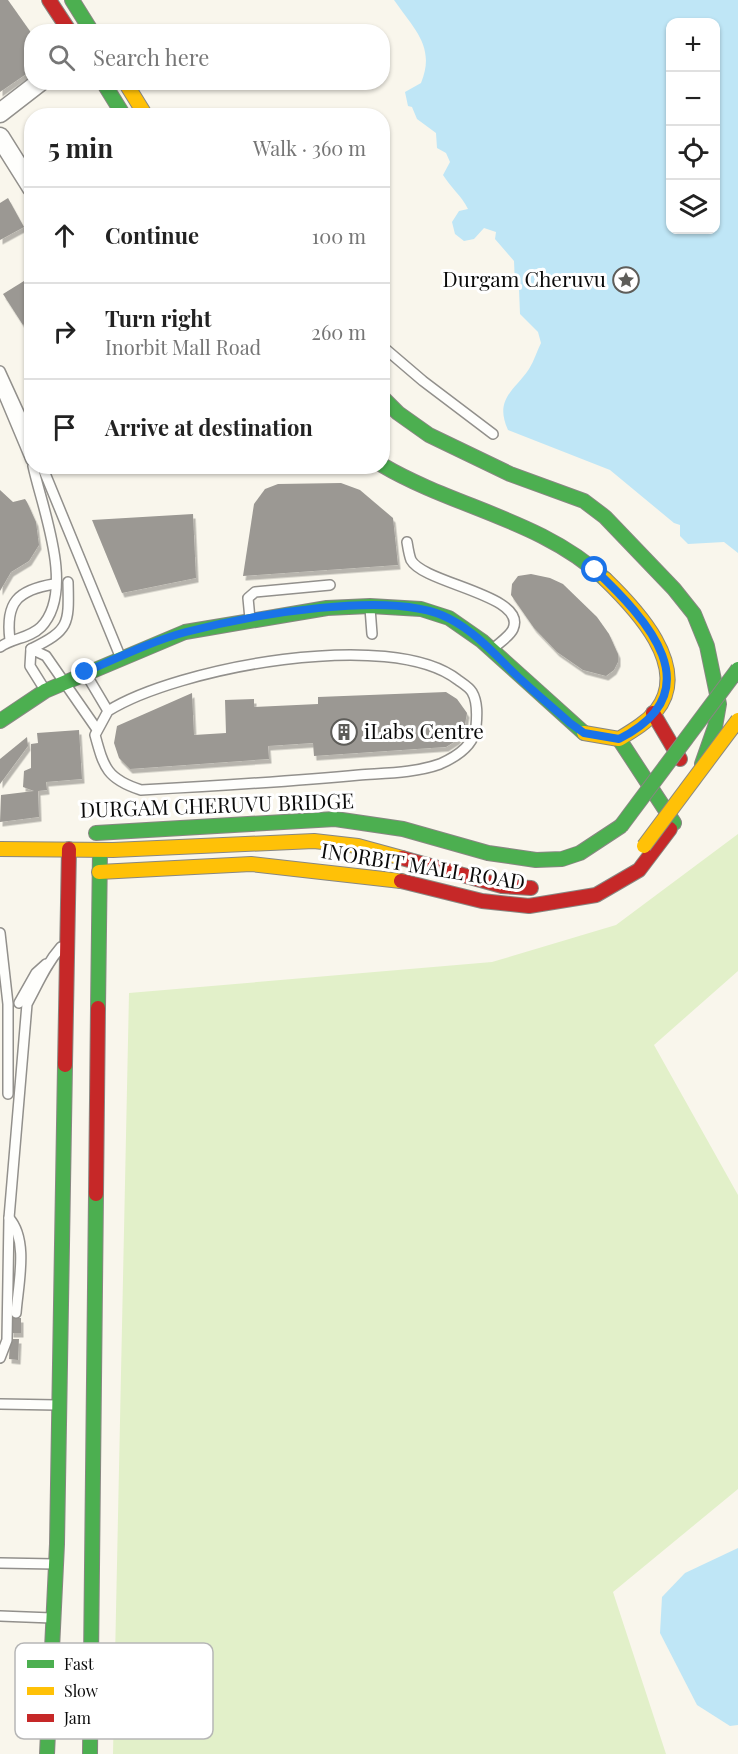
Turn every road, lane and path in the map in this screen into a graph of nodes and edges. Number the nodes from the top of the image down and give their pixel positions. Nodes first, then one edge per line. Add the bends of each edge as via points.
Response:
1 (49, 0) edge
2 (72, 0) edge
3 (65, 24) edge
4 (87, 24) edge
5 (30, 90) edge
6 (108, 90) edge
7 (130, 90) edge
8 (119, 108) edge
9 (141, 108) edge
10 (0, 113) edge
11 (0, 137) edge
12 (24, 175) edge
13 (390, 353) edge
14 (0, 371) edge
15 (0, 386) edge
16 (390, 405) edge
17 (24, 424) edge
18 (493, 434) dead end
19 (24, 442) edge
20 (390, 470) edge
21 (35, 474) edge
22 (45, 474) edge
23 (407, 542) dead end
24 (68, 582) dead end
25 (54, 584) junction
26 (330, 585) dead end
27 (370, 606) junction
28 (250, 619) junction
29 (372, 634) dead end
30 (10, 640) junction
31 (0, 647) edge
32 (31, 649) junction
33 (492, 650) junction
34 (121, 657) junction
35 (738, 669) edge
36 (85, 672) junction
37 (63, 683) junction
38 (45, 691) junction
39 (108, 711) junction
40 (653, 713) junction
41 (738, 720) edge
42 (0, 721) edge
43 (96, 728) junction
44 (619, 739) junction
45 (680, 759) dead end
46 (674, 823) junction
47 (79, 833) dead end
48 (0, 849) edge
49 (69, 849) junction
50 (100, 850) junction
51 (630, 857) dead end
52 (99, 872) junction
53 (577, 884) dead end
54 (0, 933) edge
55 (68, 939) junction
56 (23, 1003) junction
57 (8, 1004) junction
58 (8, 1094) dead end
59 (9, 1218) junction
60 (16, 1312) dead end
61 (0, 1358) edge
62 (0, 1404) edge
63 (60, 1405) junction
64 (0, 1563) edge
65 (57, 1564) junction
66 (0, 1616) edge
67 (54, 1618) junction
68 (53, 1643) edge
69 (91, 1643) edge
70 (48, 1739) edge
71 (90, 1739) edge
72 (47, 1754) edge
73 (90, 1754) edge

1 - 3 main road
2 - 4 main road
5 - 10 street
6 - 8 main road
7 - 9 main road
11 - 12 street
13 - 18 lane
14 - 17 lane
15 - 19 lane
16 - 46 main road, INORBIT MALL ROAD via 429,435 510,474 584,501 612,525 694,614 707,646 719,705 702,763
20 - 40 main road via 421,487 492,512 564,546 603,578 644,622 665,658 668,676 664,697
21 - 25 lane via 57,563
22 - 34 lane
23 - 33 lane via 411,561 422,571 488,597 509,611 513,630
24 - 32 lane via 65,626 57,636
25 - 30 lane via 49,617 39,629
25 - 30 lane via 35,587 17,599 7,619
26 - 28 lane via 255,592 248,598
27 - 28 main road
27 - 29 lane
27 - 33 main road via 421,609 449,618
28 - 34 main road via 185,632
30 - 31 lane
32 - 37 lane via 46,656
32 - 38 lane via 30,666
33 - 44 main road via 584,733
34 - 36 main road
35 - 47 main road, DURGAM CHERUVU BRIDGE, bridge via 621,826 580,853 553,861 522,860 424,833 335,819
36 - 37 main road
36 - 39 lane
37 - 38 main road
37 - 43 lane
38 - 42 main road
39 - 43 lane
39 - 43 lane via 150,690 263,662 376,655 410,659 447,672 471,691 478,711 476,733 467,747 438,764 413,770 141,790 122,784 102,764 94,735
40 - 44 main road via 636,730
40 - 45 main road
41 - 51 main road, bridge via 644,846
44 - 46 main road
46 - 52 main road, INORBIT MALL ROAD via 639,870 619,884 596,896 529,906 482,901 402,881 251,864
48 - 49 main road, DURGAM CHERUVU BRIDGE
49 - 50 main road, DURGAM CHERUVU BRIDGE
49 - 55 main road
50 - 52 main road
50 - 53 main road, DURGAM CHERUVU BRIDGE via 314,842 358,846 502,886 551,888
52 - 69 main road
54 - 57 lane
55 - 56 lane via 46,964 43,976
55 - 63 main road
56 - 57 lane
56 - 59 lane
57 - 58 lane
59 - 60 lane via 17,1229 19,1245
59 - 61 lane via 7,1340
62 - 63 lane
63 - 65 main road
64 - 65 lane
65 - 67 main road
66 - 67 lane
67 - 68 main road
70 - 72 main road
71 - 73 main road

